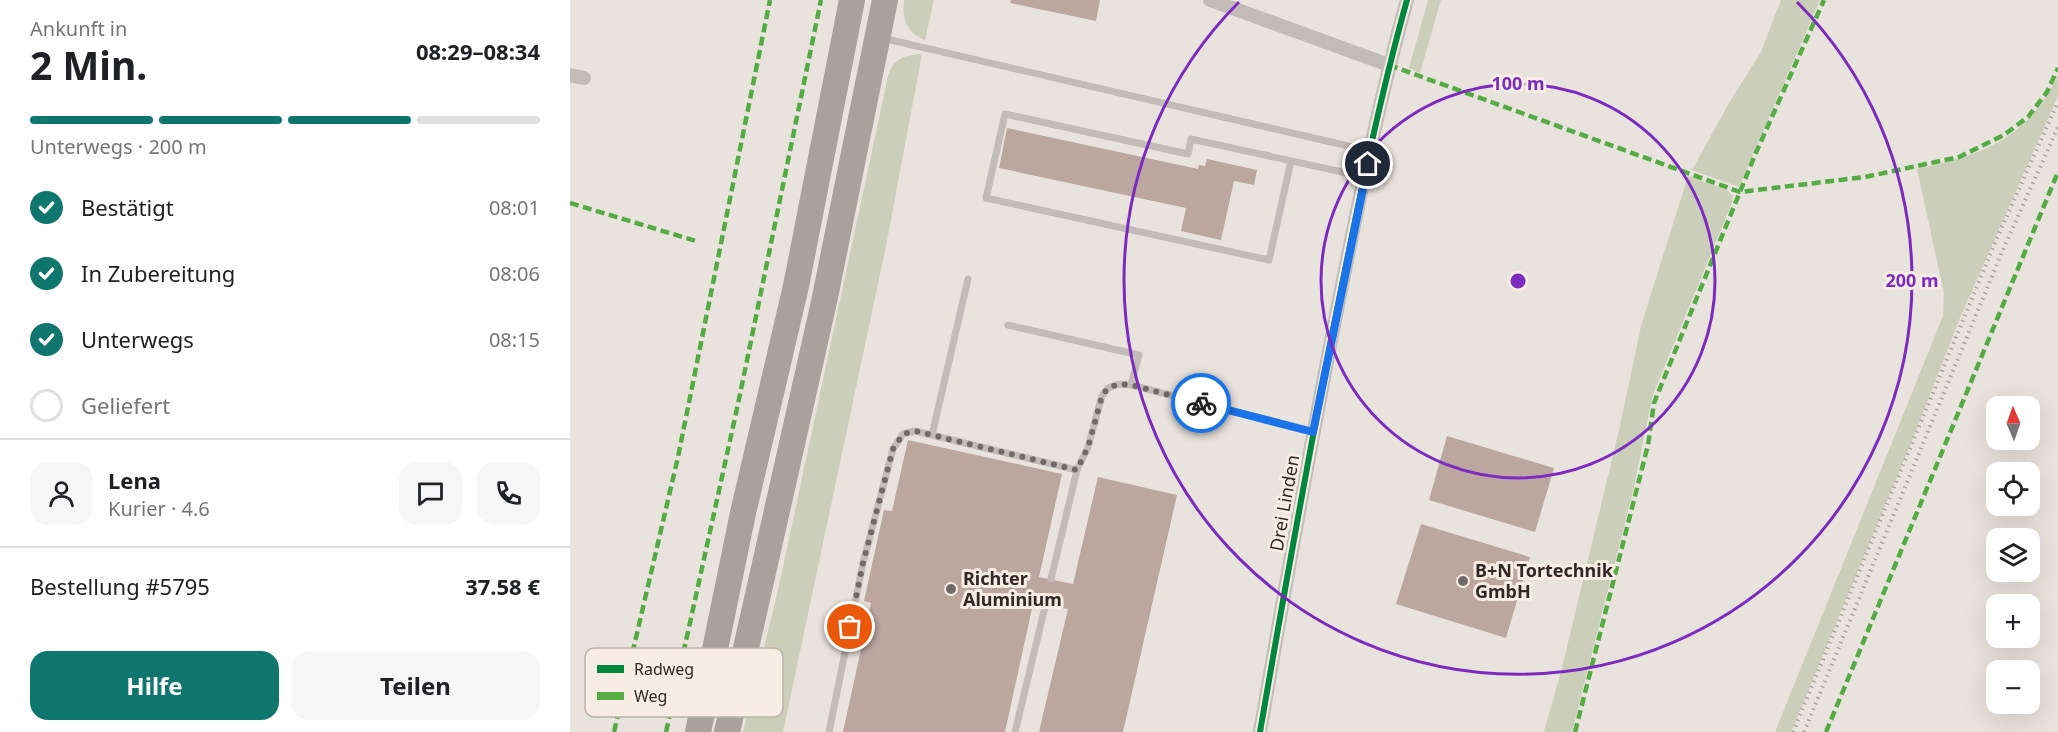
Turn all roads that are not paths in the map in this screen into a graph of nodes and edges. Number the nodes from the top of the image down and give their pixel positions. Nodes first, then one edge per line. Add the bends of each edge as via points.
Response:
1 (852, 0) edge
2 (885, 0) edge
3 (1210, 0) edge
4 (1407, 0) edge
5 (878, 38) junction
6 (1389, 65) junction
7 (1370, 151) junction
8 (1291, 161) junction
9 (1365, 177) junction
10 (968, 279) dead end
11 (1008, 325) dead end
12 (1131, 385) junction
13 (1313, 432) junction
14 (932, 435) junction
15 (1077, 470) junction
16 (1051, 579) dead end
17 (1045, 607) dead end
18 (716, 648) edge
19 (746, 648) edge
20 (701, 717) edge
21 (730, 717) edge
22 (698, 732) edge
23 (727, 732) edge
24 (829, 732) edge
25 (1015, 732) edge
26 (1260, 732) edge

1 - 18 highway via 796,286
2 - 5 highway
3 - 6 street
4 - 6 street, Drei Linden
5 - 7 lane
5 - 19 highway via 824,302
6 - 7 street, Drei Linden
7 - 9 street, Drei Linden
8 - 8 lane via 1191,139 1188,154 1005,114 986,198 1269,260
8 - 9 lane
9 - 13 street, Drei Linden
10 - 14 lane
11 - 12 lane via 1138,355
12 - 13 lane
12 - 15 lane via 1108,388 1102,396 1088,447
13 - 26 street, Drei Linden
14 - 15 lane
14 - 24 lane via 915,431 903,434 893,449 863,563
15 - 16 lane
17 - 25 lane
20 - 22 highway
21 - 23 highway

